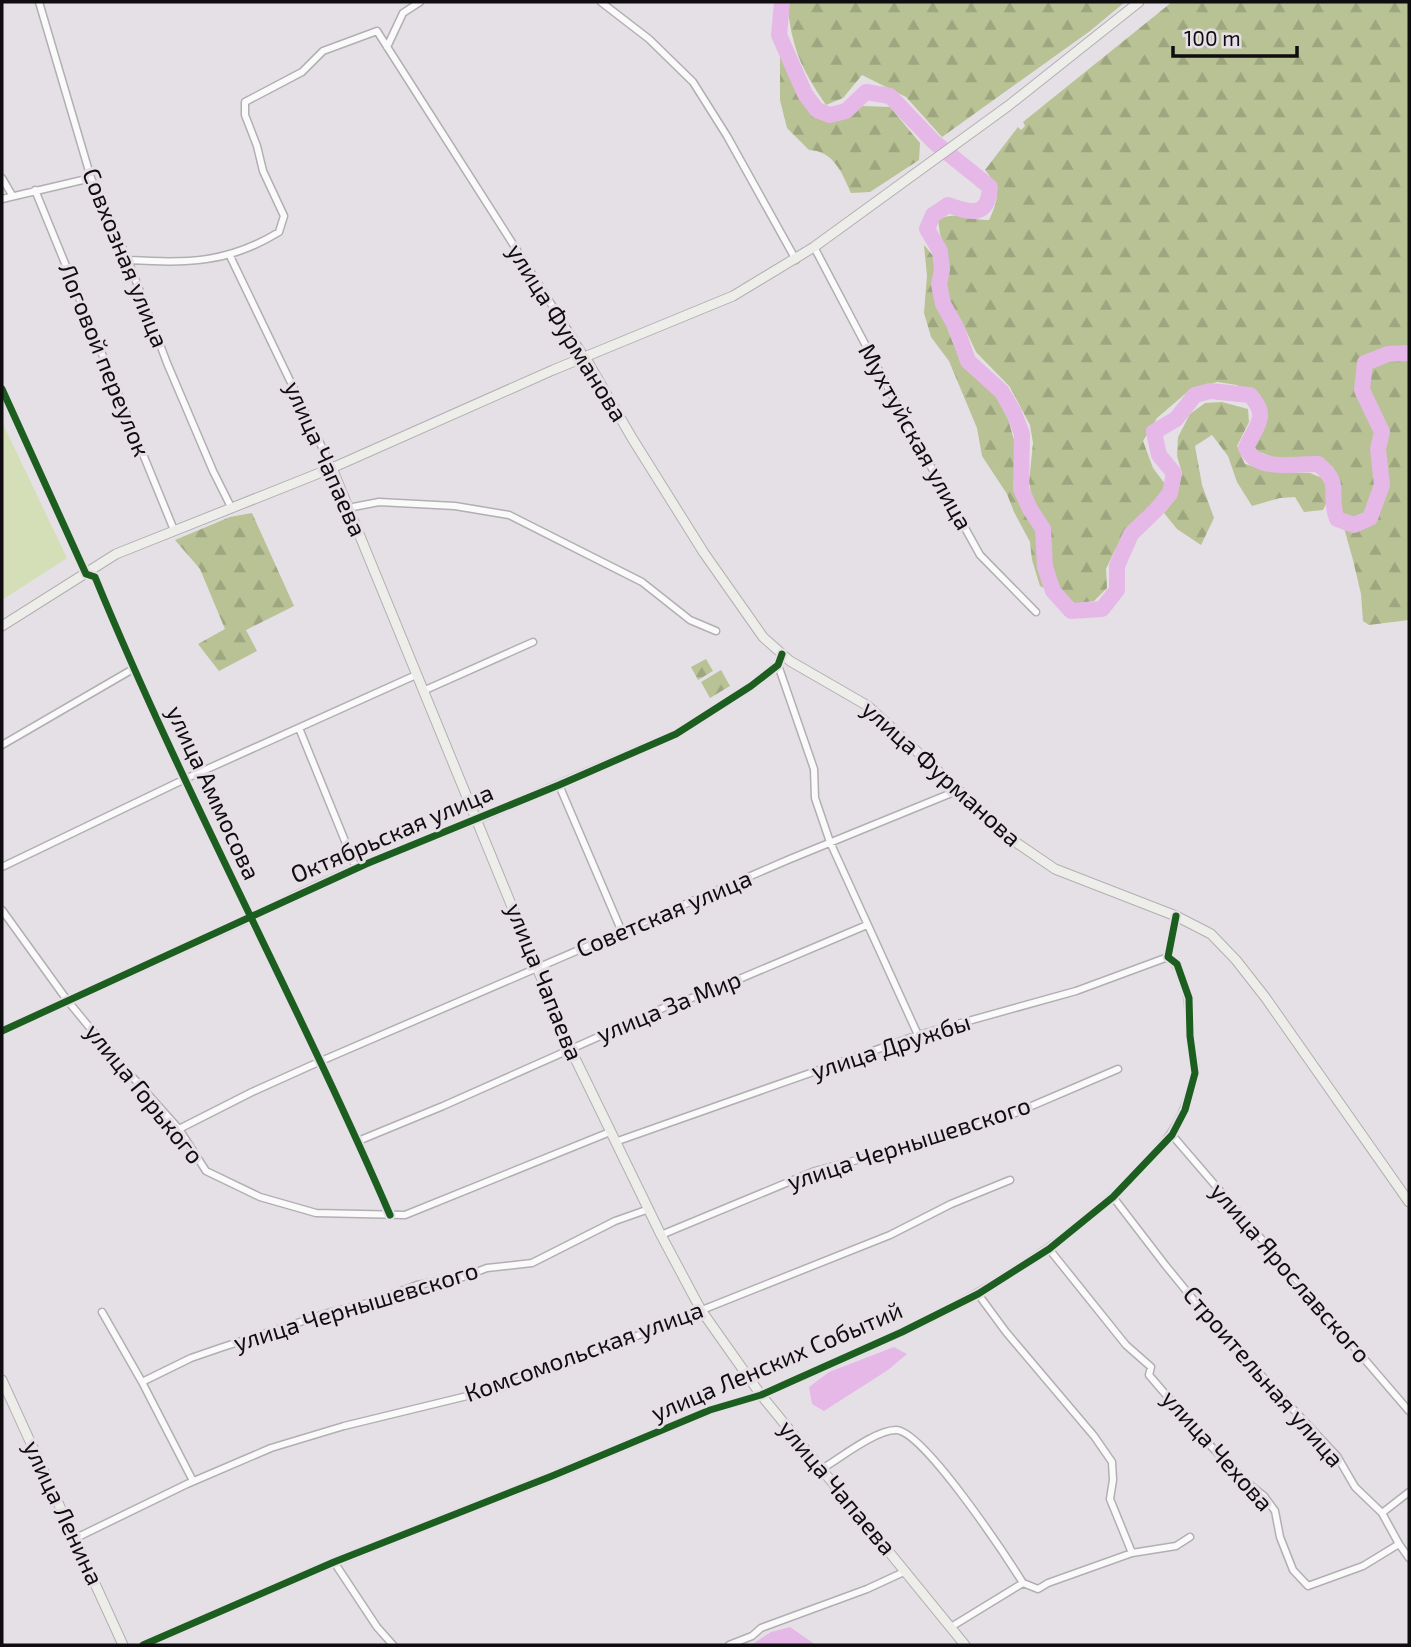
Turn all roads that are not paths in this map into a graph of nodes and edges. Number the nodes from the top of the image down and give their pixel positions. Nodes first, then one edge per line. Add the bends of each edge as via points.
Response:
1 (39, 2) edge
2 (420, 2) edge
3 (601, 2) edge
4 (1139, 2) edge
5 (387, 47) junction
6 (2, 178) edge
7 (91, 178) junction
8 (35, 190) junction
9 (12, 195) junction
10 (2, 199) edge
11 (814, 247) junction
12 (230, 256) junction
13 (128, 260) junction
14 (796, 260) junction
15 (585, 357) junction
16 (2, 389) edge
17 (332, 468) junction
18 (231, 507) junction
19 (348, 508) junction
20 (174, 530) junction
21 (86, 573) junction
22 (1036, 612) dead end
23 (2, 626) edge
24 (716, 631) dead end
25 (533, 642) dead end
26 (782, 654) junction
27 (778, 664) junction
28 (133, 669) junction
29 (416, 675) junction
30 (424, 691) junction
31 (299, 728) junction
32 (2, 745) edge
33 (185, 779) junction
34 (559, 785) junction
35 (959, 790) junction
36 (478, 819) junction
37 (830, 842) junction
38 (2, 867) edge
39 (356, 868) junction
40 (2, 910) edge
41 (1176, 916) junction
42 (251, 918) junction
43 (867, 925) junction
44 (622, 932) junction
45 (1168, 957) junction
46 (537, 968) junction
47 (66, 1000) junction
48 (2, 1031) edge
49 (918, 1035) junction
50 (570, 1048) junction
51 (321, 1061) junction
52 (1118, 1069) dead end
53 (179, 1129) junction
54 (610, 1132) junction
55 (1172, 1135) junction
56 (358, 1141) junction
57 (615, 1142) junction
58 (1010, 1180) dead end
59 (1113, 1197) junction
60 (1409, 1202) edge
61 (649, 1209) junction
62 (390, 1215) junction
63 (661, 1235) junction
64 (1049, 1249) junction
65 (978, 1294) junction
66 (701, 1310) junction
67 (102, 1312) dead end
68 (2, 1380) edge
69 (142, 1382) junction
70 (761, 1395) junction
71 (1409, 1411) edge
72 (820, 1470) junction
73 (193, 1481) junction
74 (1409, 1492) edge
75 (1382, 1513) junction
76 (1190, 1537) dead end
77 (76, 1538) junction
78 (1399, 1544) junction
79 (1132, 1553) junction
80 (1409, 1558) edge
81 (334, 1562) junction
82 (906, 1571) junction
83 (1023, 1583) junction
84 (951, 1627) junction
85 (123, 1645) edge
86 (143, 1645) edge
87 (393, 1645) edge
88 (729, 1645) edge
89 (965, 1645) edge

1 - 7 street, Совхозная улица
2 - 5 street via 403,13
3 - 14 street via 649,39 693,82
4 - 11 main road via 1009,106
5 - 12 street, улица Фурманова via 377,31 323,51 302,72 245,102 244,116 263,172 284,216 279,232
5 - 15 street, улица Фурманова
6 - 9 street
7 - 8 street
7 - 13 street, Совхозная улица
8 - 9 street
8 - 20 street, Логовой переулок
9 - 10 street
11 - 14 main road
11 - 22 street, Мухтуйская улица via 980,555
12 - 13 street via 185,262
12 - 17 street, улица Чапаева
13 - 18 street, Совхозная улица via 167,363
14 - 15 main road via 733,296
15 - 17 main road
15 - 26 main road, улица Фурманова via 704,553 763,637
16 - 21 street, улица Аммосова
17 - 18 main road
17 - 19 main road, улица Чапаева
18 - 20 main road
19 - 24 street via 379,502 509,514 642,582 690,620
19 - 29 main road, улица Чапаева
20 - 21 main road via 116,554
21 - 23 main road
21 - 28 street, улица Аммосова via 95,578
25 - 30 street
26 - 27 street, Октябрьская улица
26 - 35 main road, улица Фурманова via 868,706
27 - 34 street, Октябрьская улица via 676,734
27 - 37 street via 814,769 815,798
28 - 32 street
28 - 33 street, улица Аммосова
29 - 30 main road, улица Чапаева
29 - 31 street
30 - 36 main road, улица Чапаева
31 - 33 street
31 - 39 street
33 - 38 street
33 - 42 street, улица Аммосова
34 - 36 street, Октябрьская улица
34 - 44 street
35 - 37 street, Советская улица
35 - 41 main road, улица Фурманова via 1011,839 1055,869
36 - 39 street, Октябрьская улица
36 - 46 main road, улица Чапаева
37 - 43 street
37 - 44 street, Советская улица
39 - 42 street, Октябрьская улица
40 - 47 street, улица Горького
41 - 45 street
41 - 60 main road, улица Фурманова via 1211,934 1236,960
42 - 47 street, Октябрьская улица
42 - 51 street, улица Аммосова
43 - 49 street
43 - 50 street, улица За Мир
44 - 46 street, Советская улица
45 - 49 street, улица Дружбы via 1076,991
45 - 55 street, улица Ленских Событий via 1177,964 1189,998 1195,1073
46 - 50 main road, улица Чапаева
46 - 51 street, Советская улица
47 - 48 street, Октябрьская улица
47 - 53 street, улица Горького
49 - 57 street, улица Дружбы
50 - 54 main road, улица Чапаева
50 - 56 street, улица За Мир
51 - 53 street, Советская улица
51 - 56 street, улица Аммосова
52 - 63 street, улица Чернышевского via 1006,1117 815,1171
53 - 62 street, улица Горького via 206,1171 260,1197 316,1213
54 - 57 main road, улица Чапаева
54 - 62 street, улица Горького via 405,1215
55 - 59 street, улица Ленских Событий
55 - 71 street, улица Ярославского
56 - 62 street, улица Аммосова
57 - 61 main road, улица Чапаева
58 - 66 street, Комсомольская улица via 890,1235
59 - 64 street, улица Ленских Событий
59 - 75 street, Строительная улица via 1215,1326 1337,1456 1355,1487
61 - 63 main road, улица Чапаева
61 - 69 street, улица Чернышевского via 532,1262 417,1284 202,1354
63 - 66 main road, улица Чапаева
64 - 65 street, улица Ленских Событий
64 - 78 street, улица Чехова via 1126,1345 1151,1367 1149,1376 1172,1404 1264,1496 1275,1511 1293,1570 1308,1586 1363,1566
65 - 70 street, улица Ленских Событий
65 - 79 street via 1112,1462 1110,1499
66 - 70 main road, улица Чапаева
66 - 73 street, Комсомольская улица via 500,1388 283,1444
67 - 69 street
68 - 77 main road, улица Ленина
69 - 73 street
70 - 72 main road, улица Чапаева
70 - 81 street, улица Ленских Событий via 710,1410
72 - 82 main road, улица Чапаева
72 - 83 street via 886,1431 901,1430 942,1466
73 - 77 street, Комсомольская улица
74 - 75 street
75 - 78 street, Строительная улица
76 - 79 street via 1175,1546
77 - 85 main road, улица Ленина
78 - 80 street, Строительная улица
79 - 83 street via 1038,1589
81 - 86 street, улица Ленских Событий
81 - 87 street
82 - 84 main road, улица Чапаева
82 - 88 street
83 - 84 street
84 - 89 main road, улица Чапаева

